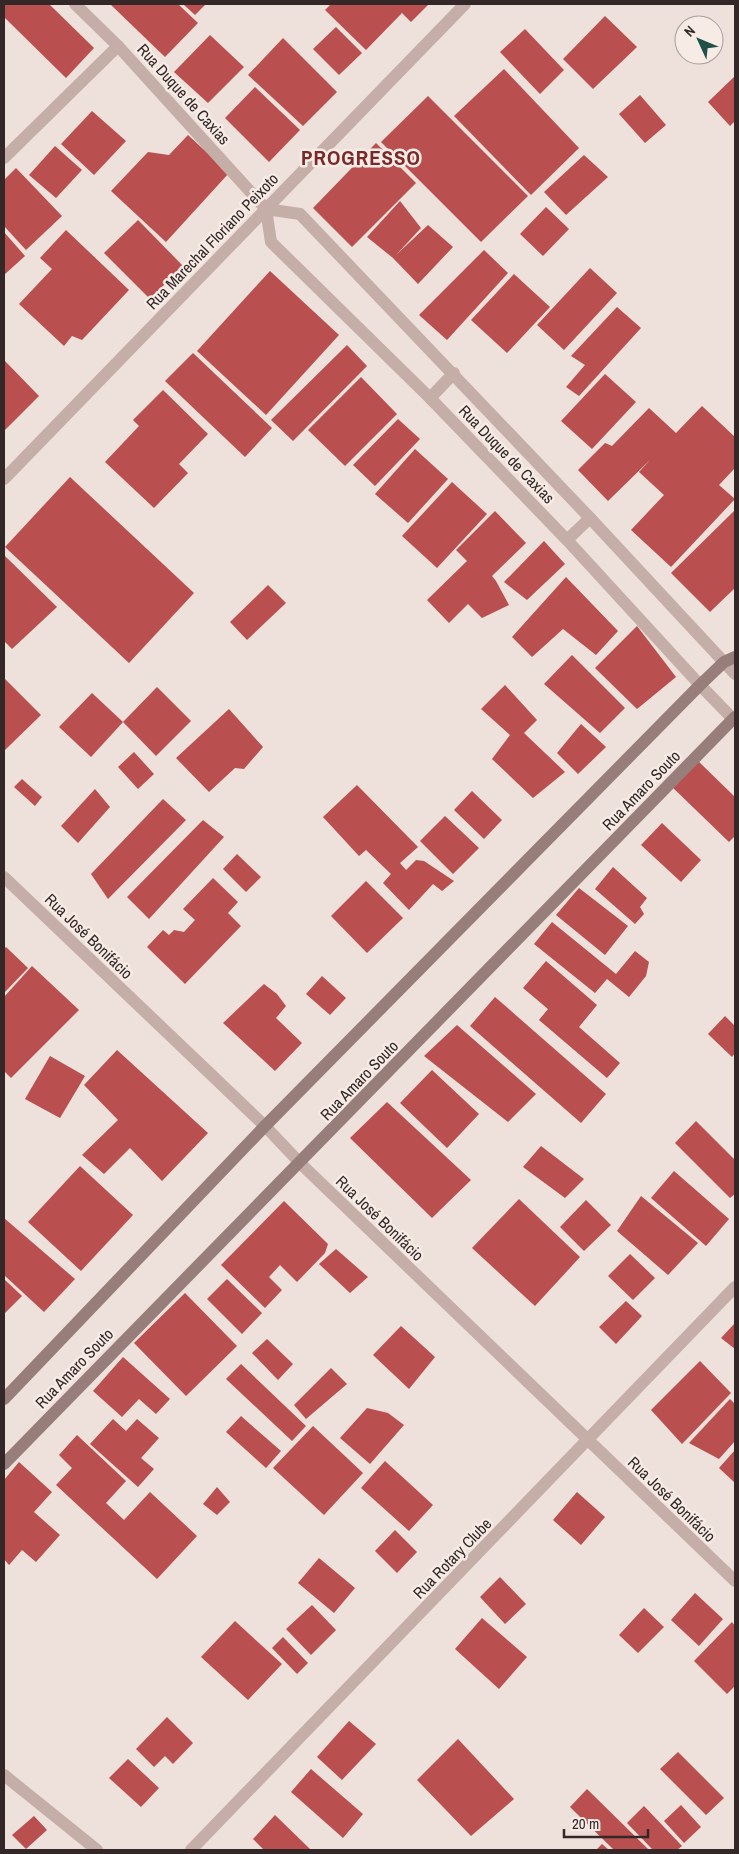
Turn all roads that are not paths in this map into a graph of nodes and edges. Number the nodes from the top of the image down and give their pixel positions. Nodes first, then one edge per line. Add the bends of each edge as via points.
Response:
1 (75, 4) edge
2 (465, 4) edge
3 (118, 46) junction
4 (4, 158) edge
5 (266, 209) junction
6 (454, 374) junction
7 (430, 398) junction
8 (4, 479) edge
9 (590, 518) junction
10 (567, 540) junction
11 (730, 660) edge
12 (735, 674) edge
13 (700, 685) junction
14 (734, 719) edge
15 (4, 877) edge
16 (265, 1126) junction
17 (300, 1163) junction
18 (735, 1287) edge
19 (4, 1399) edge
20 (588, 1441) junction
21 (4, 1464) edge
22 (735, 1581) edge
23 (4, 1775) edge
24 (97, 1850) edge
25 (191, 1850) edge

1 - 3 street, Rua Duque de Caxias
2 - 5 street, Rua Marechal Floriano Peixoto
3 - 4 street
3 - 5 street, Rua Duque de Caxias
5 - 6 street, Rua Duque de Caxias via 300,214
5 - 7 street, Rua Duque de Caxias via 271,242
5 - 8 street, Rua Marechal Floriano Peixoto
6 - 7 street
6 - 9 street, Rua Duque de Caxias
7 - 10 street, Rua Duque de Caxias
9 - 10 street
9 - 11 street, Rua Duque de Caxias
10 - 13 street, Rua Duque de Caxias
11 - 12 street, Rua Duque de Caxias
11 - 13 street, Rua Amaro Souto
13 - 14 street, Rua Duque de Caxias
13 - 16 street, Rua Amaro Souto
14 - 17 street, Rua Amaro Souto
15 - 16 street, Rua José Bonifácio
16 - 17 street, Rua José Bonifácio
16 - 19 street, Rua Amaro Souto
17 - 20 street, Rua José Bonifácio
17 - 21 street, Rua Amaro Souto
18 - 20 street, Rua Rotary Clube
20 - 22 street, Rua José Bonifácio
20 - 25 street, Rua Rotary Clube
23 - 24 street

